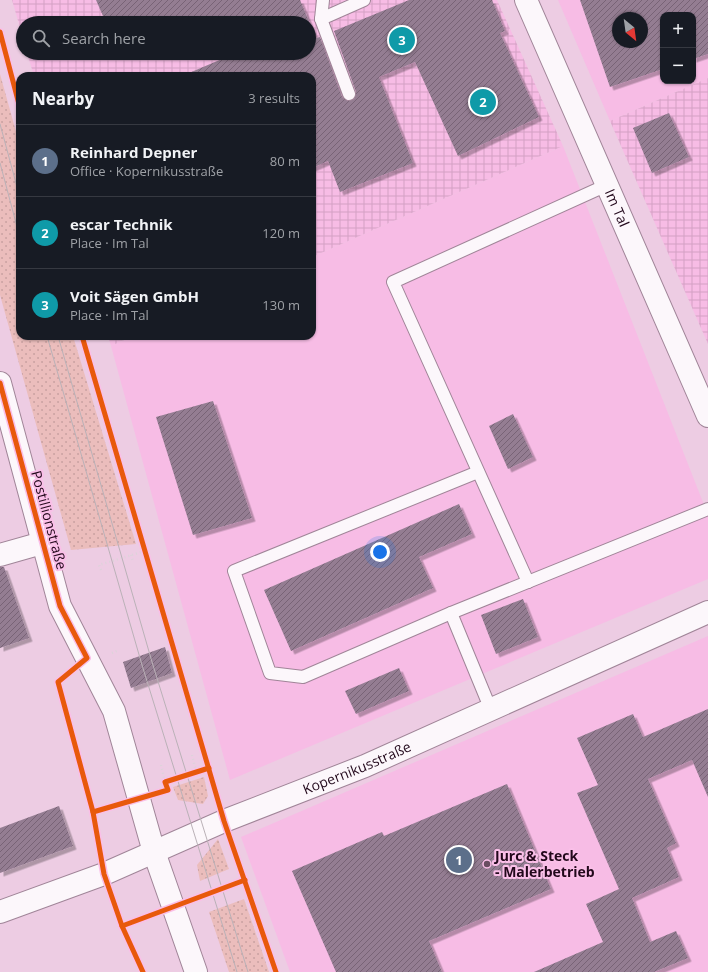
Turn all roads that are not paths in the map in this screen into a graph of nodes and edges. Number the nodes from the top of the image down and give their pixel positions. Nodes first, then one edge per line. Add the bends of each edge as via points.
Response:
1 (323, 0) edge
2 (364, 0) edge
3 (526, 0) edge
4 (321, 19) junction
5 (349, 94) dead end
6 (607, 185) junction
7 (0, 383) edge
8 (708, 416) edge
9 (478, 472) junction
10 (708, 509) edge
11 (42, 543) junction
12 (0, 555) edge
13 (528, 582) junction
14 (708, 612) edge
15 (451, 613) junction
16 (490, 710) junction
17 (154, 852) junction
18 (0, 912) edge
19 (196, 972) edge

1 - 4 lane
2 - 4 lane
3 - 6 street, Im Tal
4 - 5 lane
6 - 8 street, Im Tal
6 - 9 lane via 393,282
7 - 11 street, Postillionstraße
9 - 13 lane
9 - 15 lane via 234,571 270,673 303,677
10 - 13 lane
11 - 12 street
11 - 17 street, Postillionstraße via 60,606 114,711
13 - 15 lane
14 - 16 street, Kopernikusstraße
15 - 16 lane
16 - 17 street, Kopernikusstraße via 364,766 224,821
17 - 18 street, Kopernikusstraße via 104,874
17 - 19 street, Postillionstraße

